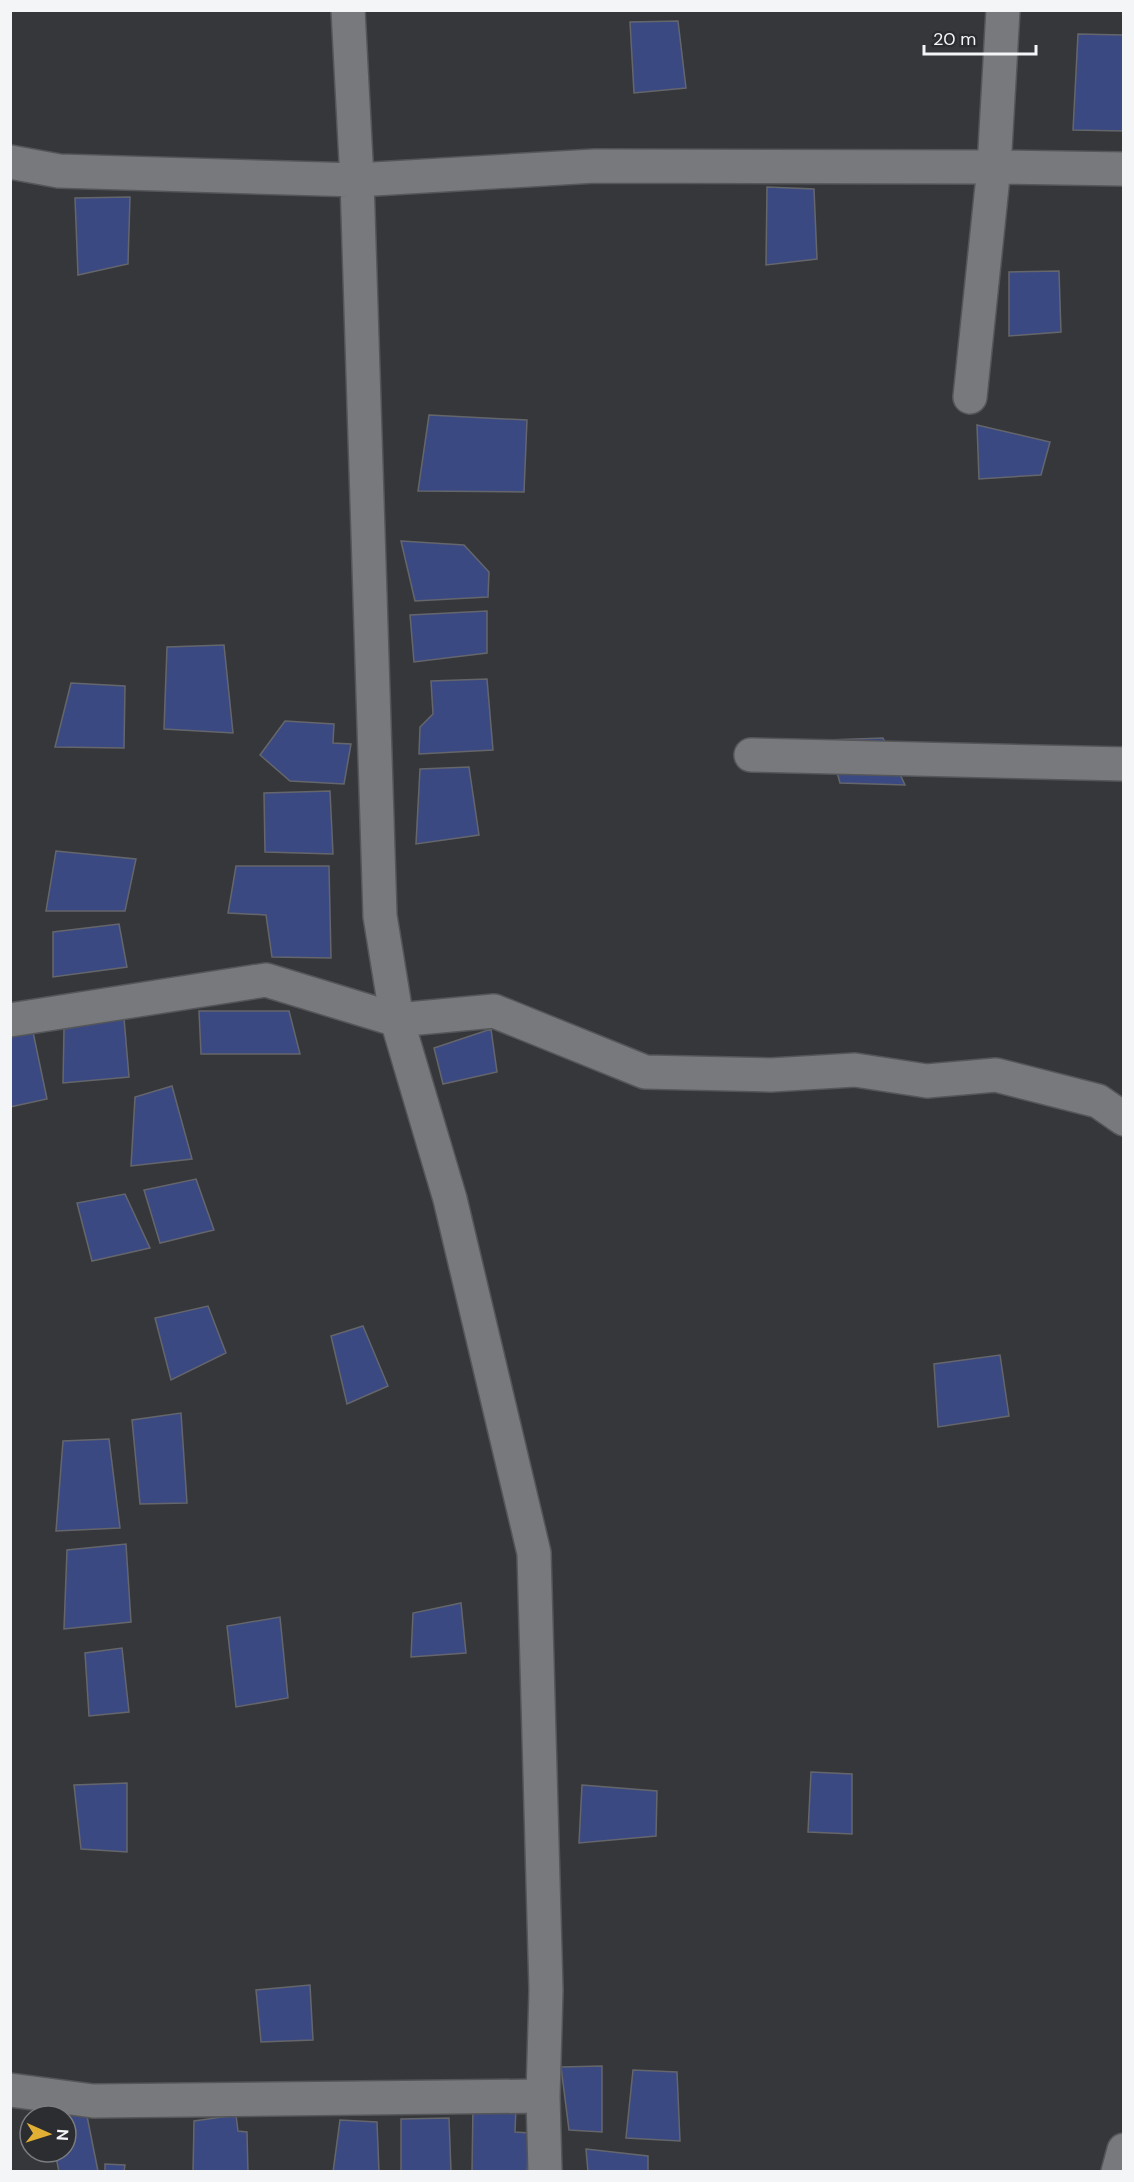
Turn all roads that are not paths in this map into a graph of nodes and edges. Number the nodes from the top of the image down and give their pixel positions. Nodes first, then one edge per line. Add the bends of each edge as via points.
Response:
1 (348, 10) edge
2 (1003, 10) edge
3 (10, 162) edge
4 (994, 167) junction
5 (1124, 169) edge
6 (357, 180) junction
7 (970, 397) dead end
8 (751, 755) dead end
9 (1124, 764) edge
10 (10, 1020) edge
11 (397, 1020) junction
12 (1124, 1119) edge
13 (10, 2090) edge
14 (543, 2096) junction
15 (1124, 2150) edge
16 (545, 2172) edge
17 (1118, 2172) edge

1 - 6 street
2 - 4 street
3 - 6 street via 58,171
4 - 5 street
4 - 6 street via 595,166
4 - 7 street
6 - 11 street via 380,916
8 - 9 street
10 - 11 street via 266,980
11 - 12 street via 494,1011 645,1072 771,1075 855,1070 927,1081 996,1075 1098,1101
11 - 14 street via 450,1199 534,1553 546,1990
13 - 14 street via 93,2101
14 - 16 street
15 - 17 street

